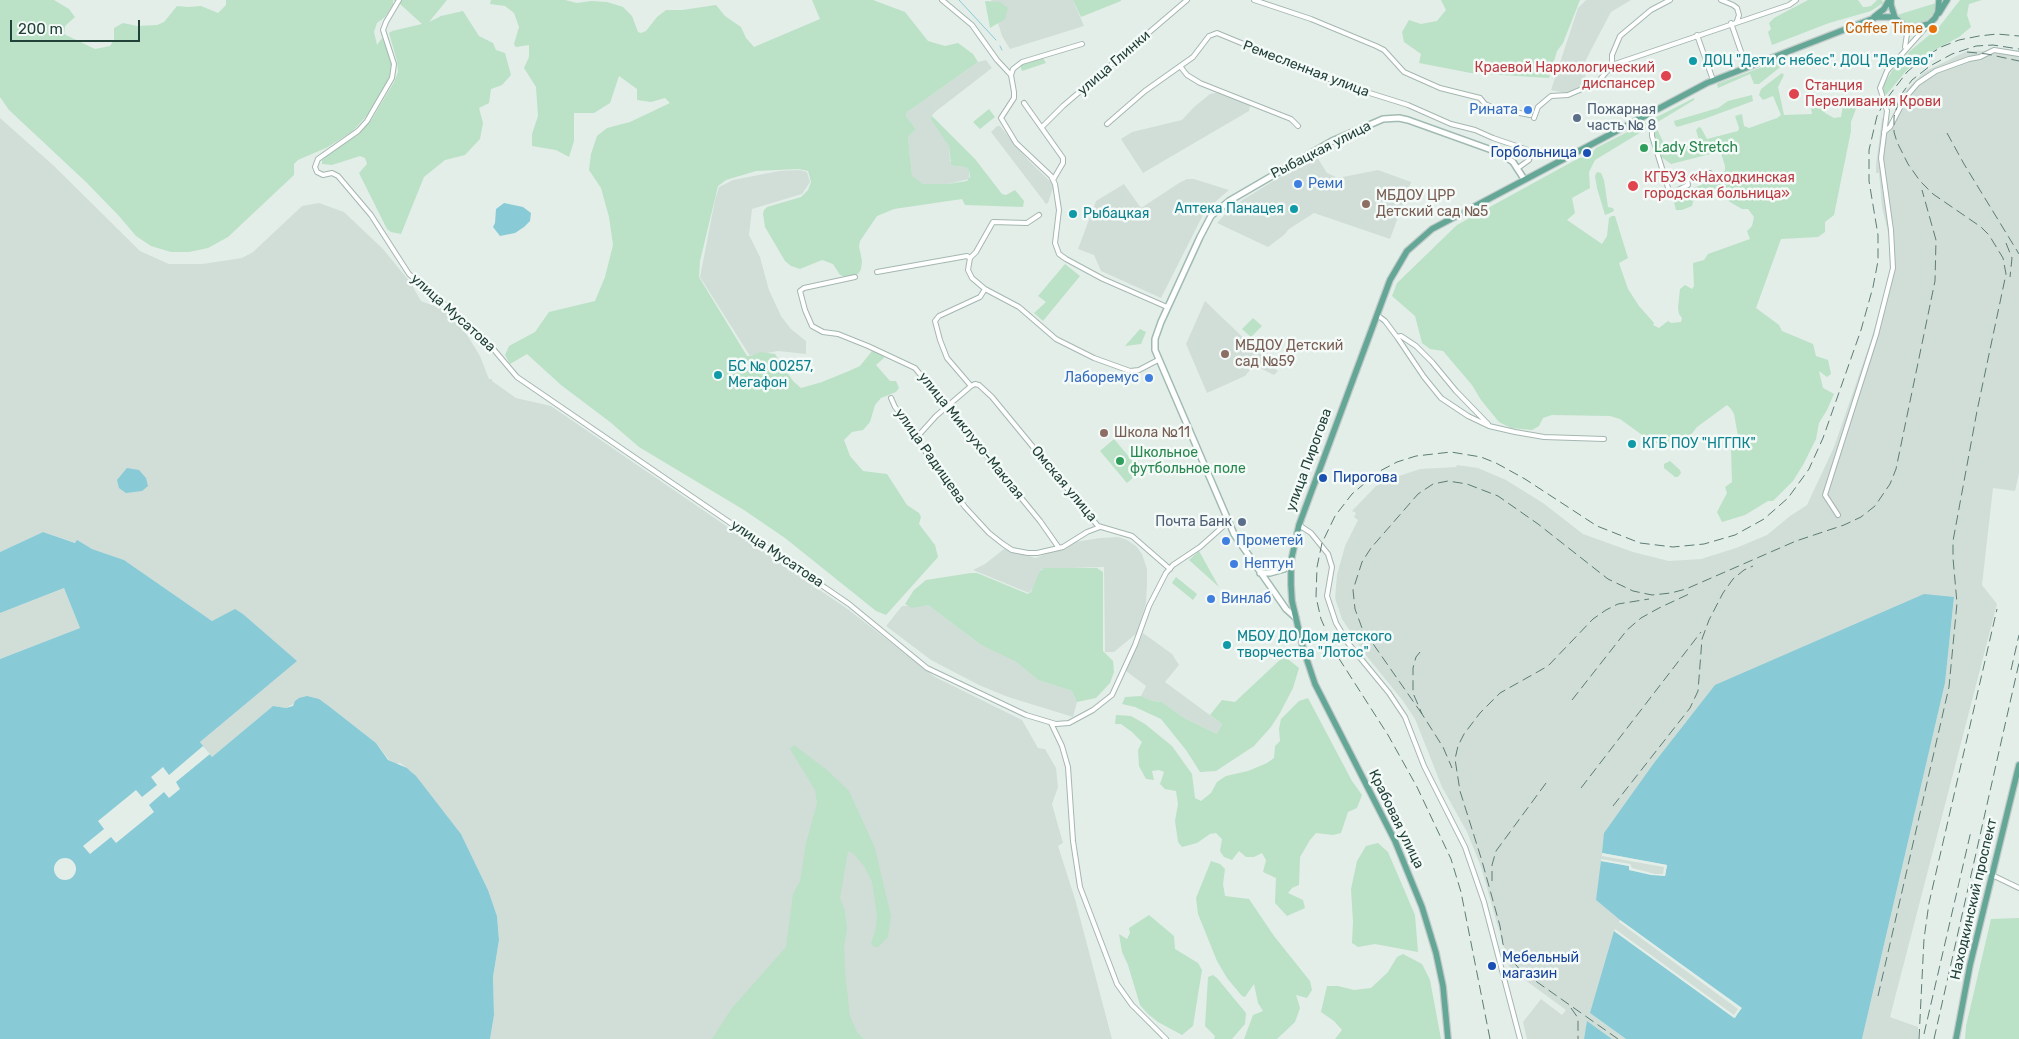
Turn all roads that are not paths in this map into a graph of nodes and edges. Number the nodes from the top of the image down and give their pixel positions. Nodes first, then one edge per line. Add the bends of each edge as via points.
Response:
1 (399, 0) edge
2 (942, 0) edge
3 (1187, 0) edge
4 (1254, 0) edge
5 (1670, 0) edge
6 (1722, 0) edge
7 (1796, 0) edge
8 (1890, 0) edge
9 (1938, 0) edge
10 (1947, 0) edge
11 (1935, 18) junction
12 (1737, 21) junction
13 (1865, 21) junction
14 (1731, 23) junction
15 (1900, 23) junction
16 (1929, 24) junction
17 (1697, 35) junction
18 (1082, 44) dead end
19 (1902, 53) junction
20 (2019, 54) edge
21 (1612, 65) junction
22 (1180, 66) junction
23 (1746, 66) junction
24 (1011, 75) junction
25 (1713, 80) junction
26 (1024, 103) dead end
27 (1530, 115) dead end
28 (1534, 118) dead end
29 (1107, 124) dead end
30 (1042, 126) junction
31 (1298, 126) dead end
32 (1652, 128) dead end
33 (1884, 132) junction
34 (1518, 168) junction
35 (1710, 173) dead end
36 (1524, 179) junction
37 (1053, 180) junction
38 (1039, 215) dead end
39 (970, 258) junction
40 (877, 272) dead end
41 (855, 277) dead end
42 (985, 289) junction
43 (1167, 307) junction
44 (1377, 315) junction
45 (1397, 337) junction
46 (1158, 360) junction
47 (971, 386) junction
48 (891, 398) dead end
49 (946, 407) junction
50 (1489, 426) junction
51 (918, 436) junction
52 (1604, 439) dead end
53 (1838, 515) dead end
54 (1228, 522) junction
55 (1299, 525) junction
56 (1100, 527) junction
57 (1059, 548) junction
58 (1291, 561) junction
59 (1170, 569) junction
60 (1260, 573) junction
61 (1296, 618) junction
62 (1051, 723) junction
63 (2019, 765) edge
64 (2012, 792) junction
65 (2019, 793) edge
66 (1992, 875) junction
67 (2019, 888) edge
68 (1166, 1039) edge
69 (1448, 1039) edge
70 (1520, 1039) edge
71 (1956, 1039) edge

1 - 62 street, улица Мусатова via 383,30 394,64 392,78 358,131 318,159 317,172 338,176 371,215 409,274 484,338 517,376 849,604 927,668 1011,708
2 - 24 street via 972,25
3 - 30 street, улица Глинки
4 - 27 street via 1376,46 1384,50 1404,72 1440,88 1480,98 1491,106
5 - 21 street via 1651,10 1620,36 1612,55
6 - 12 street via 1737,8
7 - 12 street
8 - 13 main road via 1880,13
8 - 15 main road
9 - 11 main road
10 - 11 main road
11 - 16 main road
12 - 14 street
13 - 15 main road via 1887,16
13 - 23 main road, улица Пирогова
14 - 17 street
14 - 23 street
15 - 16 main road via 1913,28
15 - 19 street via 1907,39
16 - 19 street
17 - 21 street
17 - 25 street
18 - 24 street via 1022,62
19 - 33 street via 1883,77 1880,88 1887,111
20 - 33 street via 1994,50 1936,71 1918,83 1905,98
21 - 28 street via 1598,82 1568,95 1552,96 1538,107
22 - 29 street, Ремесленная улица
22 - 31 street via 1200,83 1291,119
22 - 34 street, Ремесленная улица via 1193,57 1209,36 1217,33 1341,84 1531,151 1529,160
23 - 25 main road, улица Пирогова
24 - 37 street via 1014,98 1002,118 1016,143
25 - 36 main road, улица Пирогова
26 - 30 street
30 - 37 street via 1063,158
32 - 35 street via 1670,194 1688,185 1687,179
33 - 53 street via 1881,158 1893,268 1876,335 1825,495
34 - 36 main road, Рыбацкая улица
34 - 43 main road, Рыбацкая улица via 1500,153 1408,120 1383,119 1363,126 1291,164 1219,209 1207,223
36 - 44 main road, улица Пирогова via 1437,226 1416,241 1396,268
37 - 43 street via 1059,210 1055,243 1059,254 1089,272
38 - 39 street via 1027,223 993,222
39 - 40 street via 966,256
39 - 42 street via 970,275
41 - 49 street, улица Миклухо-Маклая via 800,291 812,326 915,368
42 - 46 street via 1019,307 1056,340 1094,358 1130,371
42 - 47 street via 980,298 939,316 935,321 947,358
43 - 46 main road, Рыбацкая улица via 1155,339
44 - 45 street
44 - 55 main road, улица Пирогова
45 - 50 street via 1401,336 1426,357
45 - 50 street via 1441,398
46 - 54 main road, Рыбацкая улица
47 - 49 street
47 - 56 street, Омская улица via 979,385 992,397
48 - 51 street, улица Радищева
49 - 51 street
49 - 57 street, улица Миклухо-Маклая
50 - 52 street via 1544,437
51 - 57 street, улица Радищева via 965,507 1003,544 1012,550 1028,553
54 - 59 street, улица Мусатова
54 - 60 main road, Рыбацкая улица
55 - 58 main road, улица Пирогова
55 - 70 street via 1311,533 1328,554 1332,567 1327,596 1334,618 1348,643 1405,717 1424,766 1465,847 1484,902
56 - 57 street, улица Радищева
56 - 59 street, Омская улица via 1136,539
58 - 60 main road via 1284,569
58 - 61 main road, улица Пирогова
59 - 62 street, улица Мусатова via 1149,606 1136,645 1112,695 1069,723
60 - 61 main road, Рыбацкая улица
61 - 69 main road, Крабовая улица via 1315,684 1398,850 1422,907 1443,986
62 - 68 street via 1068,767 1080,887 1117,984 1132,1005
63 - 64 main road, Находкинский проспект
64 - 65 street
64 - 66 main road, Находкинский проспект
66 - 67 street
66 - 71 main road, Находкинский проспект

